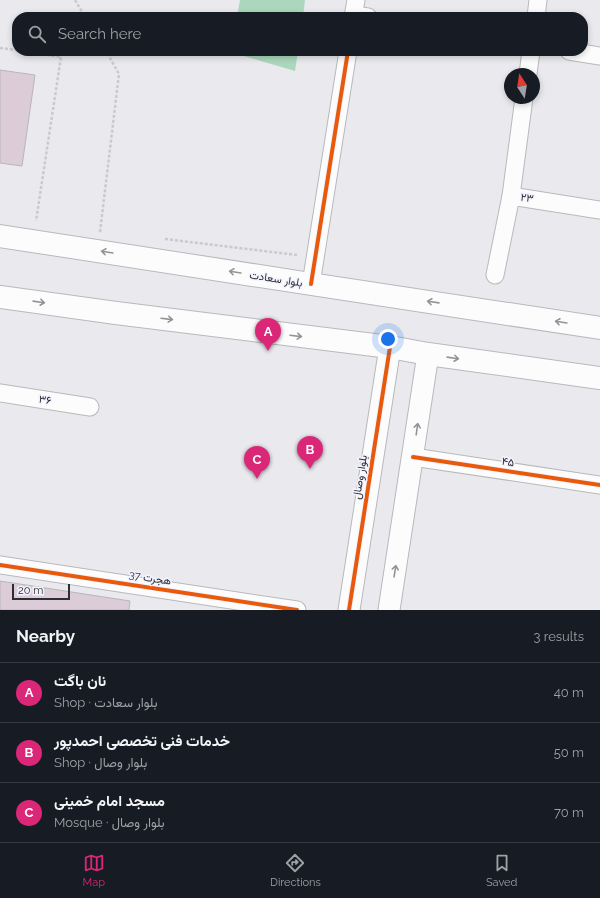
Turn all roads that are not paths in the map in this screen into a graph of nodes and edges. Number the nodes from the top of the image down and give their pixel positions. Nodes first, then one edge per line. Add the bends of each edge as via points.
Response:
1 (538, 0) edge
2 (537, 12) edge
3 (588, 54) edge
4 (347, 56) edge
5 (530, 56) edge
6 (600, 56) edge
7 (529, 68) edge
8 (523, 104) edge
9 (511, 196) junction
10 (600, 210) edge
11 (0, 236) edge
12 (495, 275) dead end
13 (311, 284) junction
14 (0, 297) edge
15 (600, 328) edge
16 (390, 347) junction
17 (428, 354) junction
18 (600, 378) edge
19 (0, 394) edge
20 (90, 407) dead end
21 (413, 457) junction
22 (600, 485) edge
23 (0, 565) edge
24 (298, 610) edge
25 (349, 610) edge
26 (389, 610) edge

1 - 2 street
3 - 6 street
4 - 13 street
5 - 7 street
8 - 9 street
9 - 10 street, ۲۳
9 - 12 street, ۲۳
13 -> 11 main road, بلوار سعادت via 99,241
15 -> 13 main road, بلوار سعادت
14 -> 16 main road
16 - 17 main road
16 - 25 street, بلوار وصال
17 -> 18 main road
21 -> 17 street
19 - 20 street, ۳۶
21 - 22 street, ۴۵
26 -> 21 street
23 - 24 street, هجرت 37

